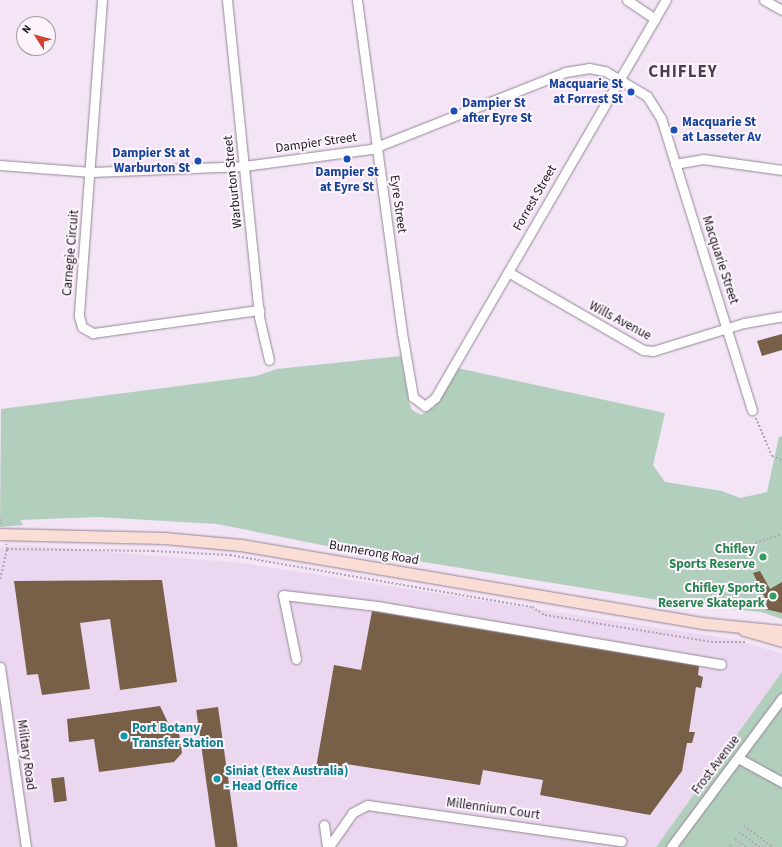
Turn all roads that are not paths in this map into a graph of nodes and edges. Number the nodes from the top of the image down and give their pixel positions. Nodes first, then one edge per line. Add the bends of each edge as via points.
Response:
1 (102, 0) edge
2 (227, 0) edge
3 (357, 0) edge
4 (627, 0) edge
5 (666, 0) edge
6 (764, 0) edge
7 (782, 10) edge
8 (655, 19) junction
9 (619, 78) junction
10 (376, 148) junction
11 (675, 164) junction
12 (0, 165) edge
13 (244, 166) junction
14 (782, 170) edge
15 (91, 172) junction
16 (508, 272) junction
17 (259, 310) junction
18 (782, 316) edge
19 (728, 328) junction
20 (269, 360) dead end
21 (425, 406) joint
22 (752, 410) road end
23 (0, 534) edge
24 (740, 628) junction
25 (782, 631) edge
26 (782, 641) edge
27 (296, 659) dead end
28 (721, 664) dead end
29 (0, 667) edge
30 (782, 698) edge
31 (738, 758) junction
32 (782, 782) edge
33 (324, 825) dead end
34 (621, 840) dead end
35 (332, 846) edge
36 (26, 847) edge
37 (671, 847) edge

1 - 15 street, Carnegie Circuit
2 - 13 street, Warburton Street
3 - 10 street, Eyre Street
4 - 8 street
5 - 8 street, Forrest Street
6 - 7 street
8 - 9 street, Forrest Street
9 - 10 street, Dampier Street via 598,69 579,68 564,72
9 - 11 street, Macquarie Street via 642,92 655,105
9 - 16 street, Forrest Street
10 - 13 street, Dampier Street
10 - 21 street, Eyre Street via 413,397
11 - 14 street via 703,158
11 - 19 street, Macquarie Street
12 - 15 street, Dampier Street
13 - 15 street, Dampier Street
13 - 17 street, Warburton Street
15 - 17 street, Carnegie Circuit via 80,316 86,332
16 - 19 street, Wills Avenue via 643,350 653,352
16 - 21 street, Forrest Street via 435,398
17 - 20 street, Warburton Street
18 - 19 street, Wills Avenue
19 - 22 street, Macquarie Street
23 - 24 main road, Bunnerong Road via 142,538 241,545
24 - 25 main road, Bunnerong Road via 763,627
24 - 26 main road, Bunnerong Road
27 - 28 street via 283,594 377,606
29 - 36 street, Military Road
30 - 31 street, Frost Avenue
31 - 32 street
31 - 37 street, Frost Avenue
33 - 35 street
34 - 35 street, Millennium Court via 374,804 352,813

